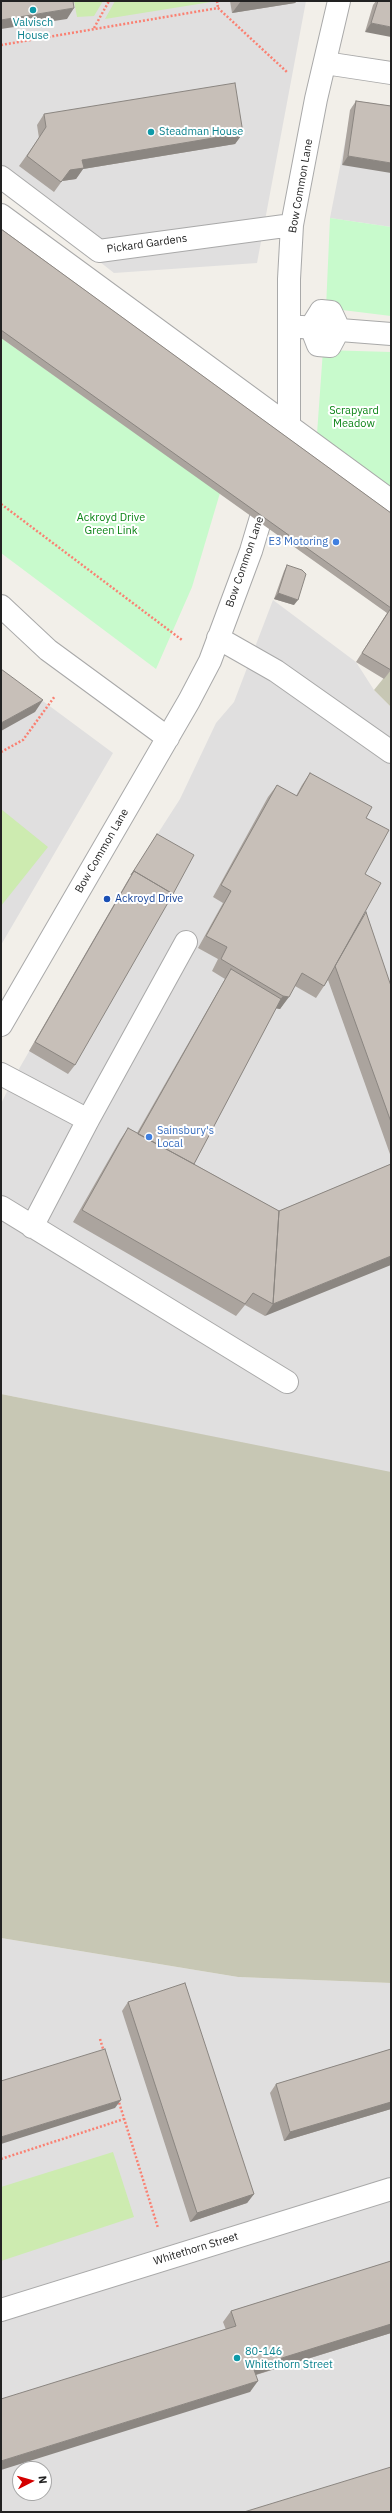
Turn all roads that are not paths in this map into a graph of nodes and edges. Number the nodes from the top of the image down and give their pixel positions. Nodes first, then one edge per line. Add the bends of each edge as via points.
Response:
1 (339, 1) edge
2 (325, 63) junction
3 (391, 74) edge
4 (1, 177) edge
5 (1, 215) edge
6 (292, 225) junction
7 (289, 326) junction
8 (391, 334) edge
9 (289, 424) junction
10 (391, 501) edge
11 (1, 606) edge
12 (218, 638) junction
13 (168, 738) junction
14 (391, 752) edge
15 (186, 942) dead end
16 (1, 1025) edge
17 (1, 1074) edge
18 (88, 1120) junction
19 (1, 1207) edge
20 (32, 1227) junction
21 (286, 1382) dead end
22 (391, 2189) edge
23 (1, 2310) edge

1 - 2 street, Bow Common Lane
2 - 3 street
2 - 6 street, Bow Common Lane
4 - 6 street, Pickard Gardens via 99,251
5 - 9 street
6 - 7 street, Bow Common Lane
7 - 8 street
7 - 9 street, Bow Common Lane
9 - 10 street
9 - 12 street, Bow Common Lane via 251,551
11 - 13 street via 48,650
12 - 13 street, Bow Common Lane via 210,661
12 - 14 street via 276,671
13 - 16 street, Bow Common Lane
15 - 18 street
17 - 18 street
18 - 20 street
19 - 20 street
20 - 21 street
22 - 23 street, Whitethorn Street

